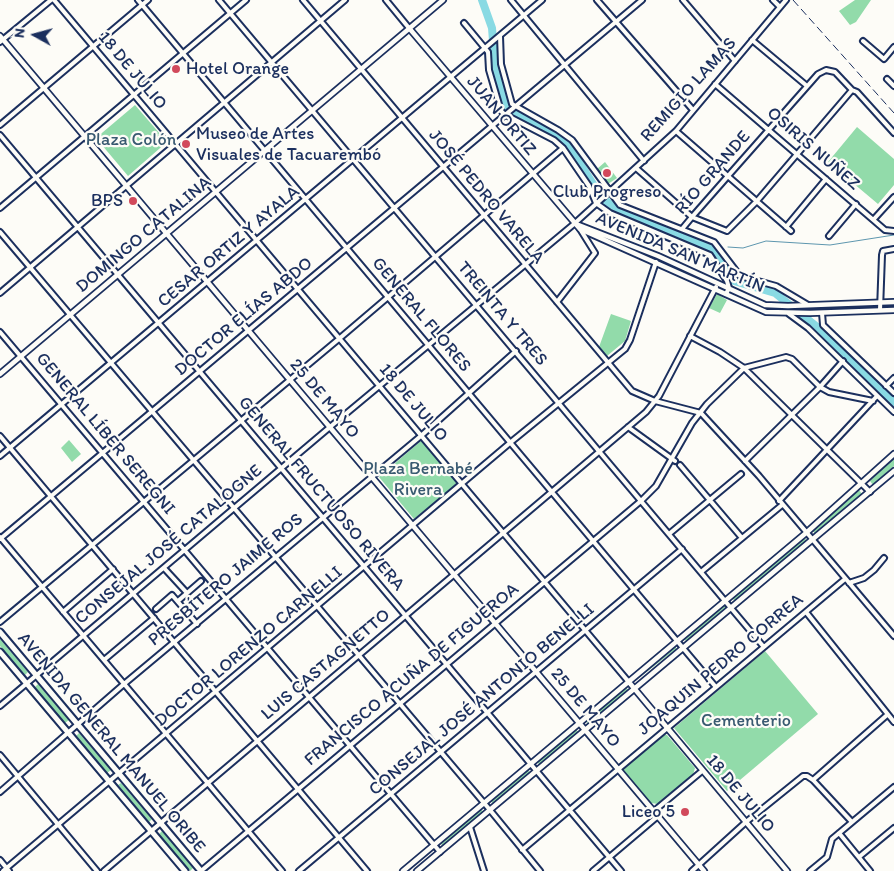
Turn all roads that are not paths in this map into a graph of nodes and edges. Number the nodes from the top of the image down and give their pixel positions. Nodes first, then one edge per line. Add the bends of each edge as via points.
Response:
1 (52, 0) edge
2 (138, 0) edge
3 (148, 0) edge
4 (219, 0) edge
5 (246, 0) edge
6 (303, 0) edge
7 (345, 0) edge
8 (386, 0) edge
9 (443, 0) edge
10 (511, 0) edge
11 (542, 0) edge
12 (598, 0) edge
13 (642, 0) edge
14 (683, 0) edge
15 (773, 0) edge
16 (786, 0) edge
17 (142, 5) junction
18 (780, 7) junction
19 (230, 13) junction
20 (524, 16) junction
21 (321, 20) junction
22 (616, 22) junction
23 (464, 23) dead end
24 (410, 28) junction
25 (498, 37) junction
26 (1, 39) edge
27 (752, 40) junction
28 (863, 41) dead end
29 (93, 46) junction
30 (894, 47) edge
31 (484, 48) junction
32 (183, 54) junction
33 (272, 62) junction
34 (735, 62) junction
35 (566, 64) junction
36 (362, 69) junction
37 (451, 77) junction
38 (887, 79) dead end
39 (715, 84) junction
40 (807, 86) junction
41 (894, 86) edge
42 (44, 88) junction
43 (852, 90) junction
44 (134, 95) junction
45 (224, 102) junction
46 (514, 107) junction
47 (313, 110) junction
48 (693, 110) junction
49 (505, 113) junction
50 (402, 118) junction
51 (491, 125) junction
52 (0, 126) edge
53 (769, 130) junction
54 (676, 131) junction
55 (894, 133) edge
56 (0, 135) edge
57 (86, 137) junction
58 (175, 143) junction
59 (563, 148) junction
60 (265, 151) junction
61 (796, 154) junction
62 (354, 159) junction
63 (644, 160) junction
64 (443, 166) junction
65 (636, 168) junction
66 (532, 174) junction
67 (728, 176) junction
68 (37, 177) junction
69 (826, 179) junction
70 (126, 184) junction
71 (216, 192) junction
72 (608, 192) junction
73 (894, 197) edge
74 (306, 200) junction
75 (757, 200) junction
76 (597, 202) junction
77 (856, 204) junction
78 (0, 208) edge
79 (395, 208) junction
80 (484, 215) junction
81 (692, 217) junction
82 (874, 219) junction
83 (574, 224) junction
84 (786, 226) junction
85 (78, 227) junction
86 (580, 229) junction
87 (682, 229) junction
88 (791, 231) dead end
89 (894, 231) edge
90 (0, 232) edge
91 (167, 233) junction
92 (830, 236) dead end
93 (257, 240) junction
94 (346, 248) junction
95 (894, 249) edge
96 (436, 256) junction
97 (656, 262) junction
98 (525, 264) junction
99 (30, 268) junction
100 (118, 274) junction
101 (208, 282) junction
102 (718, 283) junction
103 (729, 288) junction
104 (715, 289) junction
105 (299, 290) junction
106 (0, 293) edge
107 (726, 294) junction
108 (388, 297) junction
109 (557, 302) junction
110 (880, 302) junction
111 (894, 302) edge
112 (477, 304) junction
113 (807, 305) junction
114 (880, 310) junction
115 (894, 310) edge
116 (792, 313) junction
117 (822, 313) junction
118 (70, 316) junction
119 (159, 323) junction
120 (249, 330) junction
121 (0, 332) edge
122 (690, 336) junction
123 (340, 338) junction
124 (428, 345) junction
125 (516, 351) junction
126 (21, 356) junction
127 (843, 361) junction
128 (608, 363) junction
129 (111, 364) junction
130 (744, 368) junction
131 (200, 371) junction
132 (0, 374) edge
133 (894, 378) edge
134 (290, 379) junction
135 (381, 386) junction
136 (886, 386) junction
137 (820, 387) junction
138 (469, 393) junction
139 (894, 393) edge
140 (878, 396) junction
141 (655, 401) junction
142 (873, 401) junction
143 (559, 402) junction
144 (61, 405) junction
145 (152, 412) junction
146 (894, 412) edge
147 (700, 413) junction
148 (792, 415) junction
149 (241, 420) junction
150 (330, 427) junction
151 (628, 427) junction
152 (422, 434) junction
153 (0, 436) edge
154 (511, 442) junction
155 (10, 448) junction
156 (600, 451) junction
157 (826, 451) junction
158 (103, 454) junction
159 (894, 454) edge
160 (0, 456) edge
161 (673, 460) junction
162 (194, 461) junction
163 (745, 461) junction
164 (680, 465) dead end
165 (282, 468) junction
166 (894, 471) edge
167 (741, 474) dead end
168 (372, 476) junction
169 (862, 483) junction
170 (462, 484) junction
171 (552, 492) junction
172 (870, 492) junction
173 (52, 496) junction
174 (642, 500) junction
175 (710, 500) junction
176 (779, 501) junction
177 (143, 502) junction
178 (782, 505) junction
179 (234, 508) junction
180 (323, 517) junction
181 (414, 526) junction
182 (505, 532) junction
183 (806, 533) junction
184 (669, 534) junction
185 (0, 538) edge
186 (742, 538) junction
187 (593, 540) junction
188 (812, 541) junction
189 (92, 544) junction
190 (682, 549) junction
191 (185, 550) junction
192 (276, 557) junction
193 (884, 558) dead end
194 (365, 567) junction
195 (164, 568) junction
196 (113, 569) junction
197 (701, 572) junction
198 (454, 575) junction
199 (845, 579) junction
200 (201, 581) dead end
201 (546, 581) junction
202 (849, 583) junction
203 (42, 587) junction
204 (634, 589) junction
205 (134, 593) junction
206 (187, 593) junction
207 (226, 599) junction
208 (725, 600) junction
209 (178, 601) junction
210 (318, 607) junction
211 (731, 608) junction
212 (156, 609) dead end
213 (63, 612) junction
214 (806, 612) junction
215 (406, 616) junction
216 (154, 618) junction
217 (0, 622) edge
218 (196, 624) junction
219 (494, 624) junction
220 (588, 630) junction
221 (0, 632) edge
222 (83, 636) junction
223 (894, 636) edge
224 (677, 640) junction
225 (175, 642) junction
226 (763, 646) junction
227 (268, 648) junction
228 (684, 648) junction
229 (0, 652) edge
230 (359, 655) junction
231 (104, 660) junction
232 (447, 664) junction
233 (537, 673) junction
234 (36, 675) junction
235 (628, 681) junction
236 (27, 684) junction
237 (124, 684) junction
238 (715, 686) junction
239 (635, 689) junction
240 (217, 692) junction
241 (309, 697) junction
242 (400, 704) junction
243 (0, 706) edge
244 (488, 713) junction
245 (887, 715) junction
246 (579, 722) junction
247 (894, 722) edge
248 (78, 724) junction
249 (667, 728) junction
250 (586, 730) junction
251 (68, 732) junction
252 (166, 734) junction
253 (258, 740) junction
254 (350, 745) junction
255 (442, 753) junction
256 (0, 755) edge
257 (531, 763) junction
258 (618, 769) junction
259 (537, 771) junction
260 (702, 771) junction
261 (119, 773) junction
262 (18, 777) junction
263 (813, 780) junction
264 (110, 782) junction
265 (207, 783) junction
266 (894, 787) edge
267 (298, 789) junction
268 (0, 792) edge
269 (391, 794) junction
270 (484, 802) junction
271 (490, 810) junction
272 (570, 810) junction
273 (654, 811) junction
274 (658, 816) junction
275 (160, 822) junction
276 (746, 822) junction
277 (852, 822) junction
278 (58, 825) junction
279 (470, 827) junction
280 (894, 828) edge
281 (150, 831) junction
282 (248, 831) junction
283 (840, 833) junction
284 (340, 838) junction
285 (434, 844) junction
286 (522, 850) junction
287 (440, 852) junction
288 (859, 857) junction
289 (610, 858) junction
290 (0, 860) edge
291 (699, 865) junction
292 (6, 870) edge
293 (407, 870) edge
294 (97, 871) edge
295 (104, 871) edge
296 (185, 871) edge
297 (201, 871) edge
298 (282, 871) edge
299 (300, 871) edge
300 (367, 871) edge
301 (417, 871) edge
302 (484, 871) edge
303 (540, 871) edge
304 (593, 871) edge
305 (621, 871) edge
306 (692, 871) edge
307 (704, 871) edge
308 (788, 871) edge
309 (810, 871) edge
310 (870, 871) edge

1 - 26 street
1 - 29 street, 18 DE JULIO
2 - 17 street, GENERAL FLORES
3 - 17 street
4 - 19 street, TREINTA Y TRES
5 - 19 street
6 - 21 street, JOSÉ PEDRO VARELA
7 - 21 street
8 - 24 street, JUAN ORTIZ
9 - 24 street, DOMINGO CATALINA
10 - 20 street
11 - 20 street, CESAR ORTIZ Y AYALA
12 - 22 street
13 - 22 street, DOCTOR ELÍAS ABDO
14 - 34 street
15 - 18 street
16 - 18 street, REMIGIO LAMAS
17 - 29 street
17 - 32 street, GENERAL FLORES
18 - 27 street, REMIGIO LAMAS
19 - 32 street
19 - 33 street, TREINTA Y TRES
20 - 25 street, CESAR ORTIZ Y AYALA
20 - 35 street
21 - 33 street
21 - 36 street, JOSÉ PEDRO VARELA
22 - 35 street, DOCTOR ELÍAS ABDO
22 - 48 street
23 - 31 street
24 - 36 street, DOMINGO CATALINA
24 - 37 street, JUAN ORTIZ
25 - 31 street, CESAR ORTIZ Y AYALA
25 - 46 street via 502,66
26 - 42 street, 25 DE MAYO
27 - 34 street, REMIGIO LAMAS
27 - 40 street
28 - 30 street via 884,59
29 - 42 street
29 - 44 street, 18 DE JULIO
31 - 37 street, CESAR ORTIZ Y AYALA
31 - 49 street via 488,52 501,111
32 - 44 street
32 - 45 street, GENERAL FLORES
33 - 45 street
33 - 47 street, TREINTA Y TRES
34 - 39 street, REMIGIO LAMAS
35 - 46 street, DOCTOR ELÍAS ABDO
35 - 63 street
36 - 47 street, DOMINGO CATALINA
36 - 50 street, JOSÉ PEDRO VARELA
37 - 50 street, CESAR ORTIZ Y AYALA
37 - 51 street, JUAN ORTIZ
38 - 41 street
39 - 48 street, REMIGIO LAMAS
39 - 53 street, OSIRIS NUÑEZ
40 - 43 street, RÍO GRANDE via 826,70 835,72
40 - 53 street, RÍO GRANDE
42 - 52 street
42 - 57 street, 25 DE MAYO
43 - 55 street
43 - 61 street
44 - 57 street
44 - 58 street, 18 DE JULIO
45 - 58 street
45 - 60 street, GENERAL FLORES
46 - 49 street, DOCTOR ELÍAS ABDO
46 - 72 street via 572,140
47 - 60 street, DOMINGO CATALINA
47 - 62 street, TREINTA Y TRES
48 - 54 street, REMIGIO LAMAS
49 - 51 street, DOCTOR ELÍAS ABDO
49 - 59 street
50 - 62 street, CESAR ORTIZ Y AYALA
50 - 64 street, JOSÉ PEDRO VARELA
51 - 64 street, DOCTOR ELÍAS ABDO
51 - 66 street, JUAN ORTIZ
53 - 61 street, OSIRIS NUÑEZ
53 - 67 street, RÍO GRANDE
54 - 63 street, REMIGIO LAMAS
54 - 67 street
56 - 68 street, GENERAL FRUCTUOSO RIVERA
57 - 68 street
57 - 70 street, 25 DE MAYO
58 - 70 street
58 - 71 street, 18 DE JULIO
59 - 66 street
59 - 76 street
60 - 71 street, DOMINGO CATALINA
60 - 74 street, GENERAL FLORES
61 - 69 street, OSIRIS NUÑEZ
61 - 75 street
62 - 74 street, CESAR ORTIZ Y AYALA
62 - 79 street, TREINTA Y TRES
63 - 65 street, REMIGIO LAMAS
64 - 79 street, DOCTOR ELÍAS ABDO
64 - 80 street, JOSÉ PEDRO VARELA
65 - 72 street, REMIGIO LAMAS
65 - 81 street
66 - 80 street
66 - 83 street, JUAN ORTIZ
67 - 75 street
67 - 81 street, RÍO GRANDE
68 - 78 street
68 - 85 street, GENERAL FRUCTUOSO RIVERA
69 - 77 street, OSIRIS NUÑEZ
69 - 84 street
70 - 85 street
70 - 91 street, 25 DE MAYO
71 - 91 street, DOMINGO CATALINA
71 - 93 street, 18 DE JULIO
72 - 76 street, CONSEJAL JOSÉ CATALOGNE
72 - 87 street via 620,205
73 - 82 street
74 - 93 street, CESAR ORTIZ Y AYALA
74 - 94 street, GENERAL FLORES
75 - 81 street via 727,231
75 - 84 street
76 - 83 street, CONSEJAL JOSÉ CATALOGNE
76 - 103 street via 614,216 707,253
77 - 82 street, OSIRIS NUÑEZ
77 - 92 street
79 - 94 street, DOCTOR ELÍAS ABDO
79 - 96 street, TREINTA Y TRES
80 - 96 street
80 - 98 street, JOSÉ PEDRO VARELA
81 - 87 street, RÍO GRANDE
82 - 89 street, OSIRIS NUÑEZ via 885,230
83 - 86 street, JUAN ORTIZ
83 - 98 street, CONSEJAL JOSÉ CATALOGNE
83 - 102 street, AVENIDA SAN MARTÍN
84 - 88 street
85 - 99 street
85 - 100 street, GENERAL FRUCTUOSO RIVERA
86 - 97 street, AVENIDA SAN MARTÍN
86 - 109 street, JUAN ORTIZ via 595,251
87 - 113 street via 718,245 740,276 776,286
90 - 99 street
91 - 100 street, DOMINGO CATALINA
91 - 101 street, 25 DE MAYO
93 - 101 street, CESAR ORTIZ Y AYALA
93 - 105 street, 18 DE JULIO
94 - 105 street, DOCTOR ELÍAS ABDO
94 - 108 street, GENERAL FLORES
95 - 110 street via 883,250
96 - 108 street
96 - 112 street, TREINTA Y TRES
97 - 104 street, AVENIDA SAN MARTÍN
97 - 128 street, DOCTOR LORENZO CARNELLI via 628,345
98 - 109 street, JOSÉ PEDRO VARELA
98 - 112 street, CONSEJAL JOSÉ CATALOGNE
99 - 106 street
99 - 118 street
100 - 118 street, DOMINGO CATALINA
100 - 119 street, GENERAL FRUCTUOSO RIVERA
101 - 119 street, CESAR ORTIZ Y AYALA
101 - 120 street, 25 DE MAYO
102 - 103 street, AVENIDA SAN MARTÍN
102 - 104 street, LUIS CASTAGNETTO
103 - 107 street
103 - 113 street, AVENIDA SAN MARTÍN via 766,305
104 - 107 street, AVENIDA SAN MARTÍN
104 - 122 street, LUIS CASTAGNETTO
105 - 120 street, DOCTOR ELÍAS ABDO
105 - 123 street, 18 DE JULIO
107 - 116 street, AVENIDA SAN MARTÍN via 762,311
108 - 123 street
108 - 124 street, GENERAL FLORES
109 - 128 street, JOSÉ PEDRO VARELA
110 - 111 street, AVENIDA SAN MARTÍN
110 - 113 street, AVENIDA SAN MARTÍN
110 - 114 street
112 - 124 street, CONSEJAL JOSÉ CATALOGNE
112 - 125 street, TREINTA Y TRES
114 - 115 street, AVENIDA SAN MARTÍN
114 - 117 street, AVENIDA SAN MARTÍN
116 - 117 street, AVENIDA SAN MARTÍN
116 - 127 street
117 - 136 street via 823,325
118 - 126 street, DOMINGO CATALINA
118 - 129 street
119 - 129 street, CESAR ORTIZ Y AYALA
119 - 131 street, GENERAL FRUCTUOSO RIVERA
120 - 131 street, DOCTOR ELÍAS ABDO
120 - 134 street, 25 DE MAYO
121 - 126 street, GENERAL LÍBER SEREGNI
122 - 130 street
122 - 141 street, LUIS CASTAGNETTO
123 - 134 street
123 - 135 street, 18 DE JULIO
124 - 135 street, CONSEJAL JOSÉ CATALOGNE
124 - 138 street, GENERAL FLORES
125 - 138 street, PRESBÍTERO JAIME ROS
125 - 143 street, TREINTA Y TRES
126 - 132 street, DOMINGO CATALINA
126 - 144 street, GENERAL LÍBER SEREGNI
127 - 137 street
127 - 140 street
128 - 141 street, JOSÉ PEDRO VARELA via 635,394
128 - 143 street, DOCTOR LORENZO CARNELLI
129 - 144 street, CESAR ORTIZ Y AYALA
129 - 145 street
130 - 137 street via 786,357
130 - 147 street, FRANCISCO ACUÑA DE FIGUEROA
130 - 148 street
131 - 145 street, DOCTOR ELÍAS ABDO
131 - 149 street, GENERAL FRUCTUOSO RIVERA
133 - 136 street
134 - 149 street
134 - 150 street, 25 DE MAYO
135 - 150 street, CONSEJAL JOSÉ CATALOGNE
135 - 152 street, 18 DE JULIO
136 - 139 street
137 - 142 street via 837,395
137 - 148 street
138 - 152 street, PRESBÍTERO JAIME ROS
138 - 154 street, GENERAL FLORES
140 - 142 street
140 - 146 street
141 - 147 street, JOSÉ PEDRO VARELA
141 - 151 street, LUIS CASTAGNETTO
142 - 157 street
143 - 154 street, DOCTOR LORENZO CARNELLI
143 - 156 street, TREINTA Y TRES
144 - 155 street, CESAR ORTIZ Y AYALA
144 - 158 street, GENERAL LÍBER SEREGNI
145 - 158 street, DOCTOR ELÍAS ABDO
145 - 162 street
147 - 161 street, FRANCISCO ACUÑA DE FIGUEROA
147 - 163 street
148 - 157 street
148 - 163 street
149 - 162 street
149 - 165 street, GENERAL FRUCTUOSO RIVERA
150 - 165 street, CONSEJAL JOSÉ CATALOGNE
150 - 168 street, 25 DE MAYO
151 - 156 street, LUIS CASTAGNETTO
151 - 161 street
152 - 168 street, PRESBÍTERO JAIME ROS
152 - 170 street, 18 DE JULIO
153 - 155 street
154 - 170 street, DOCTOR LORENZO CARNELLI
154 - 171 street, GENERAL FLORES
155 - 160 street, CESAR ORTIZ Y AYALA
155 - 173 street
156 - 171 street, LUIS CASTAGNETTO
156 - 174 street, TREINTA Y TRES
157 - 169 street
157 - 176 street
158 - 173 street, DOCTOR ELÍAS ABDO
158 - 177 street, GENERAL LÍBER SEREGNI
159 - 169 street
161 - 174 street, FRANCISCO ACUÑA DE FIGUEROA
162 - 177 street
162 - 179 street
163 - 176 street
164 - 175 street
165 - 179 street, CONSEJAL JOSÉ CATALOGNE
165 - 180 street, GENERAL FRUCTUOSO RIVERA
166 - 172 street
167 - 175 street
168 - 180 street, PRESBÍTERO JAIME ROS
168 - 181 street, 25 DE MAYO
169 - 172 street
169 - 183 street
170 - 181 street, DOCTOR LORENZO CARNELLI
170 - 182 street, 18 DE JULIO
171 - 182 street, LUIS CASTAGNETTO
171 - 187 street, GENERAL FLORES
172 - 188 street
173 - 185 street, DOCTOR ELÍAS ABDO
173 - 189 street
174 - 184 street, TREINTA Y TRES
174 - 187 street, FRANCISCO ACUÑA DE FIGUEROA
175 - 184 street
175 - 186 street
176 - 178 street
177 - 189 street
177 - 191 street, GENERAL LÍBER SEREGNI
178 - 183 street
178 - 186 street
179 - 191 street, CONSEJAL JOSÉ CATALOGNE
179 - 192 street
180 - 192 street, PRESBÍTERO JAIME ROS
180 - 194 street, GENERAL FRUCTUOSO RIVERA
181 - 194 street, DOCTOR LORENZO CARNELLI
181 - 198 street, 25 DE MAYO
182 - 198 street, LUIS CASTAGNETTO
182 - 201 street, 18 DE JULIO
183 - 188 street
183 - 208 street
184 - 190 street, TREINTA Y TRES
185 - 203 street
186 - 197 street
187 - 201 street, FRANCISCO ACUÑA DE FIGUEROA
187 - 204 street, GENERAL FLORES
188 - 199 street
188 - 211 street
189 - 196 street
189 - 203 street
190 - 197 street, TREINTA Y TRES
190 - 204 street, CONSEJAL JOSÉ ANTONIO BENELLI
191 - 195 street, CONSEJAL JOSÉ CATALOGNE
191 - 207 street, GENERAL LÍBER SEREGNI
192 - 207 street, PRESBÍTERO JAIME ROS
192 - 210 street
193 - 202 street via 864,578
194 - 210 street, DOCTOR LORENZO CARNELLI
194 - 215 street, GENERAL FRUCTUOSO RIVERA
195 - 205 street, CONSEJAL JOSÉ CATALOGNE
195 - 206 street
196 - 205 street
196 - 213 street
197 - 208 street, TREINTA Y TRES
198 - 215 street, LUIS CASTAGNETTO
198 - 219 street, 25 DE MAYO
199 - 202 street
199 - 214 street, JOAQUIN PEDRO CORREA
200 - 206 street
201 - 219 street, FRANCISCO ACUÑA DE FIGUEROA
201 - 220 street, 18 DE JULIO
202 - 223 street
203 - 213 street
203 - 217 street
204 - 220 street, CONSEJAL JOSÉ ANTONIO BENELLI
204 - 224 street, GENERAL FLORES
205 - 216 street
205 - 222 street, CONSEJAL JOSÉ CATALOGNE
206 - 209 street
207 - 218 street, PRESBÍTERO JAIME ROS
207 - 227 street, GENERAL LÍBER SEREGNI
208 - 211 street, TREINTA Y TRES
208 - 224 street
209 - 212 street via 172,595
209 - 218 street
210 - 227 street, DOCTOR LORENZO CARNELLI
210 - 230 street
211 - 226 street, TREINTA Y TRES
211 - 228 street
213 - 222 street
214 - 226 street, JOAQUIN PEDRO CORREA
214 - 245 street
215 - 230 street, LUIS CASTAGNETTO
215 - 232 street, GENERAL FRUCTUOSO RIVERA
216 - 225 street
216 - 231 street
218 - 225 street, PRESBÍTERO JAIME ROS
219 - 232 street, FRANCISCO ACUÑA DE FIGUEROA
219 - 233 street, 25 DE MAYO
220 - 233 street, CONSEJAL JOSÉ ANTONIO BENELLI
220 - 235 street, 18 DE JULIO
221 - 234 main road, AVENIDA GENERAL MANUEL ORIBE
222 - 231 street
222 - 234 street, CONSEJAL JOSÉ CATALOGNE
224 - 228 street, GENERAL FLORES
224 - 235 street
225 - 237 street, PRESBÍTERO JAIME ROS
225 - 240 street
226 - 238 street, JOAQUIN PEDRO CORREA
227 - 240 street, DOCTOR LORENZO CARNELLI
227 - 241 street, GENERAL LÍBER SEREGNI
228 - 238 street, GENERAL FLORES
228 - 239 street
229 - 236 main road, AVENIDA GENERAL MANUEL ORIBE
230 - 241 street, LUIS CASTAGNETTO
230 - 242 street
231 - 237 street
232 - 242 street, FRANCISCO ACUÑA DE FIGUEROA
232 - 244 street, GENERAL FRUCTUOSO RIVERA
233 - 244 street, CONSEJAL JOSÉ ANTONIO BENELLI
233 - 246 street, 25 DE MAYO
234 - 236 street, CONSEJAL JOSÉ CATALOGNE
234 - 248 main road, AVENIDA GENERAL MANUEL ORIBE
235 - 239 street, 18 DE JULIO
235 - 246 street
236 - 243 street, CONSEJAL JOSÉ CATALOGNE
236 - 251 main road, AVENIDA GENERAL MANUEL ORIBE
237 - 248 street, PRESBÍTERO JAIME ROS
237 - 252 street
238 - 249 street, JOAQUIN PEDRO CORREA
239 - 249 street, 18 DE JULIO
239 - 250 street
240 - 252 street, DOCTOR LORENZO CARNELLI
240 - 253 street
241 - 253 street, LUIS CASTAGNETTO
241 - 254 street, GENERAL LÍBER SEREGNI
242 - 254 street, FRANCISCO ACUÑA DE FIGUEROA
242 - 255 street
244 - 255 street, CONSEJAL JOSÉ ANTONIO BENELLI
244 - 257 street, GENERAL FRUCTUOSO RIVERA
245 - 247 street
245 - 263 street
246 - 250 street, 25 DE MAYO
246 - 257 street
248 - 251 street, PRESBÍTERO JAIME ROS
248 - 261 main road, AVENIDA GENERAL MANUEL ORIBE
249 - 258 street, JOAQUIN PEDRO CORREA
249 - 260 street, 18 DE JULIO
250 - 258 street, 25 DE MAYO
250 - 259 street
251 - 262 street, PRESBÍTERO JAIME ROS
251 - 264 main road, AVENIDA GENERAL MANUEL ORIBE
252 - 261 street, DOCTOR LORENZO CARNELLI
252 - 265 street
253 - 265 street, LUIS CASTAGNETTO
253 - 267 street
254 - 267 street, FRANCISCO ACUÑA DE FIGUEROA
254 - 269 street, GENERAL LÍBER SEREGNI
255 - 269 street, CONSEJAL JOSÉ ANTONIO BENELLI
255 - 270 street
256 - 262 street
257 - 259 street, GENERAL FRUCTUOSO RIVERA
257 - 270 street
258 - 272 street, JOAQUIN PEDRO CORREA
258 - 273 street, 25 DE MAYO
259 - 271 street
259 - 272 street, GENERAL FRUCTUOSO RIVERA
260 - 273 street
260 - 276 street, 18 DE JULIO
261 - 264 street, DOCTOR LORENZO CARNELLI
261 - 275 main road, AVENIDA GENERAL MANUEL ORIBE
262 - 268 street, PRESBÍTERO JAIME ROS
262 - 278 street
263 - 276 street via 803,776
263 - 277 street
264 - 278 street, DOCTOR LORENZO CARNELLI
264 - 281 main road, AVENIDA GENERAL MANUEL ORIBE
265 - 275 street, LUIS CASTAGNETTO
265 - 282 street
266 - 277 street
267 - 282 street, FRANCISCO ACUÑA DE FIGUEROA
267 - 284 street
269 - 284 street, CONSEJAL JOSÉ ANTONIO BENELLI
269 - 285 street, GENERAL LÍBER SEREGNI
270 - 271 street
270 - 285 street
271 - 279 street
271 - 286 street
272 - 286 street, JOAQUIN PEDRO CORREA
272 - 289 street, GENERAL FRUCTUOSO RIVERA
273 - 274 street, 25 DE MAYO
274 - 289 street
274 - 291 street, 25 DE MAYO
275 - 281 street, LUIS CASTAGNETTO
275 - 297 main road, AVENIDA GENERAL MANUEL ORIBE
276 - 291 street
276 - 308 street, 18 DE JULIO
277 - 283 street
278 - 292 street, DOCTOR LORENZO CARNELLI
278 - 294 street
279 - 287 street
279 - 302 street
280 - 288 street
281 - 295 street, LUIS CASTAGNETTO
281 - 296 main road, AVENIDA GENERAL MANUEL ORIBE
282 - 297 street, FRANCISCO ACUÑA DE FIGUEROA
282 - 298 street
283 - 288 street
283 - 309 street via 830,843 828,857
284 - 299 street, CONSEJAL JOSÉ ANTONIO BENELLI
284 - 300 street
285 - 287 street, GENERAL LÍBER SEREGNI
285 - 293 street
286 - 303 street
287 - 301 street
288 - 310 street
289 - 304 street
289 - 305 street, GENERAL FRUCTUOSO RIVERA
290 - 292 street
291 - 306 street
291 - 307 street, 25 DE MAYO

